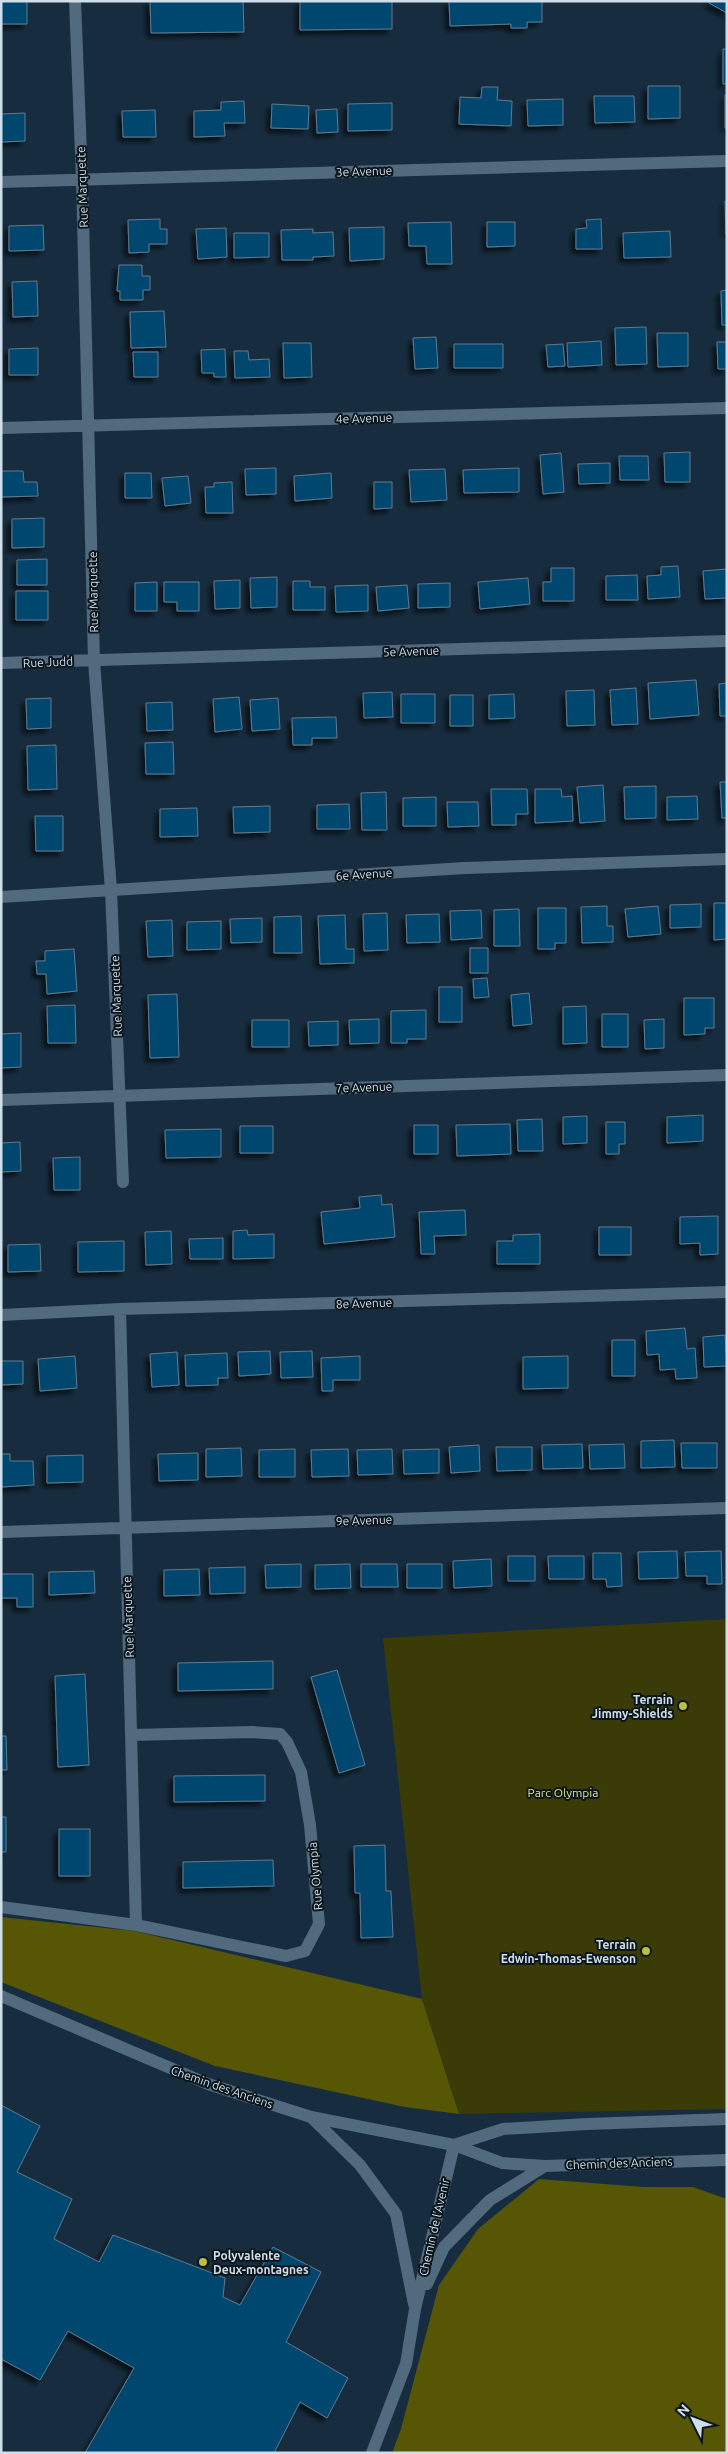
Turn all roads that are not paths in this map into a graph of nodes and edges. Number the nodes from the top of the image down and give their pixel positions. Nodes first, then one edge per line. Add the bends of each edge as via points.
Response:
1 (75, 1) edge
2 (727, 161) edge
3 (82, 179) junction
4 (1, 182) edge
5 (727, 408) edge
6 (88, 425) junction
7 (1, 428) edge
8 (727, 641) edge
9 (94, 661) junction
10 (1, 663) edge
11 (727, 859) edge
12 (111, 890) junction
13 (1, 897) edge
14 (727, 1075) edge
15 (120, 1096) junction
16 (1, 1100) edge
17 (123, 1182) dead end
18 (727, 1292) edge
19 (120, 1309) junction
20 (1, 1315) edge
21 (727, 1508) edge
22 (126, 1527) junction
23 (1, 1532) edge
24 (132, 1735) junction
25 (1, 1907) edge
26 (136, 1925) junction
27 (1, 1996) edge
28 (311, 2117) junction
29 (727, 2119) edge
30 (454, 2145) junction
31 (727, 2160) edge
32 (545, 2166) junction
33 (415, 2309) junction
34 (372, 2453) edge

1 - 3 street, Rue Marquette
2 - 3 street, 3e Avenue
3 - 4 street, 3e Avenue
3 - 6 street, Rue Marquette
5 - 6 street, 4e Avenue
6 - 7 street, 4e Avenue
6 - 9 street, Rue Marquette
8 - 9 street, 5e Avenue
9 - 10 street, Rue Judd
9 - 12 street, Rue Marquette
11 - 12 street, 6e Avenue via 465,868
12 - 13 street, 6e Avenue
12 - 15 street, Rue Marquette
14 - 15 street, 7e Avenue
15 - 16 street, 7e Avenue
15 - 17 street, Rue Marquette
18 - 19 street, 8e Avenue
19 - 20 street, 8e Avenue
19 - 22 street, Rue Marquette
21 - 22 street, 9e Avenue
22 - 23 street, 9e Avenue
22 - 24 street, Rue Marquette
24 - 26 street, Rue Marquette
24 - 26 street, Rue Olympia via 280,1734 301,1772 310,1825 319,1924 305,1951 286,1956
25 - 26 street, Rue Olympia
27 - 28 street, Chemin des Anciens via 208,2084
28 - 30 street, Chemin des Anciens
28 - 33 street, Chemin de l'Avenir via 360,2165 396,2214
29 - 30 street, Chemin des Anciens via 503,2130
30 - 32 street, Chemin des Anciens via 502,2163
30 - 33 street, Chemin de l'Avenir
31 - 32 street, Chemin des Anciens
32 - 33 street, Chemin de l'Avenir via 490,2200 444,2246
33 - 34 street, Chemin de l'Avenir via 406,2364

